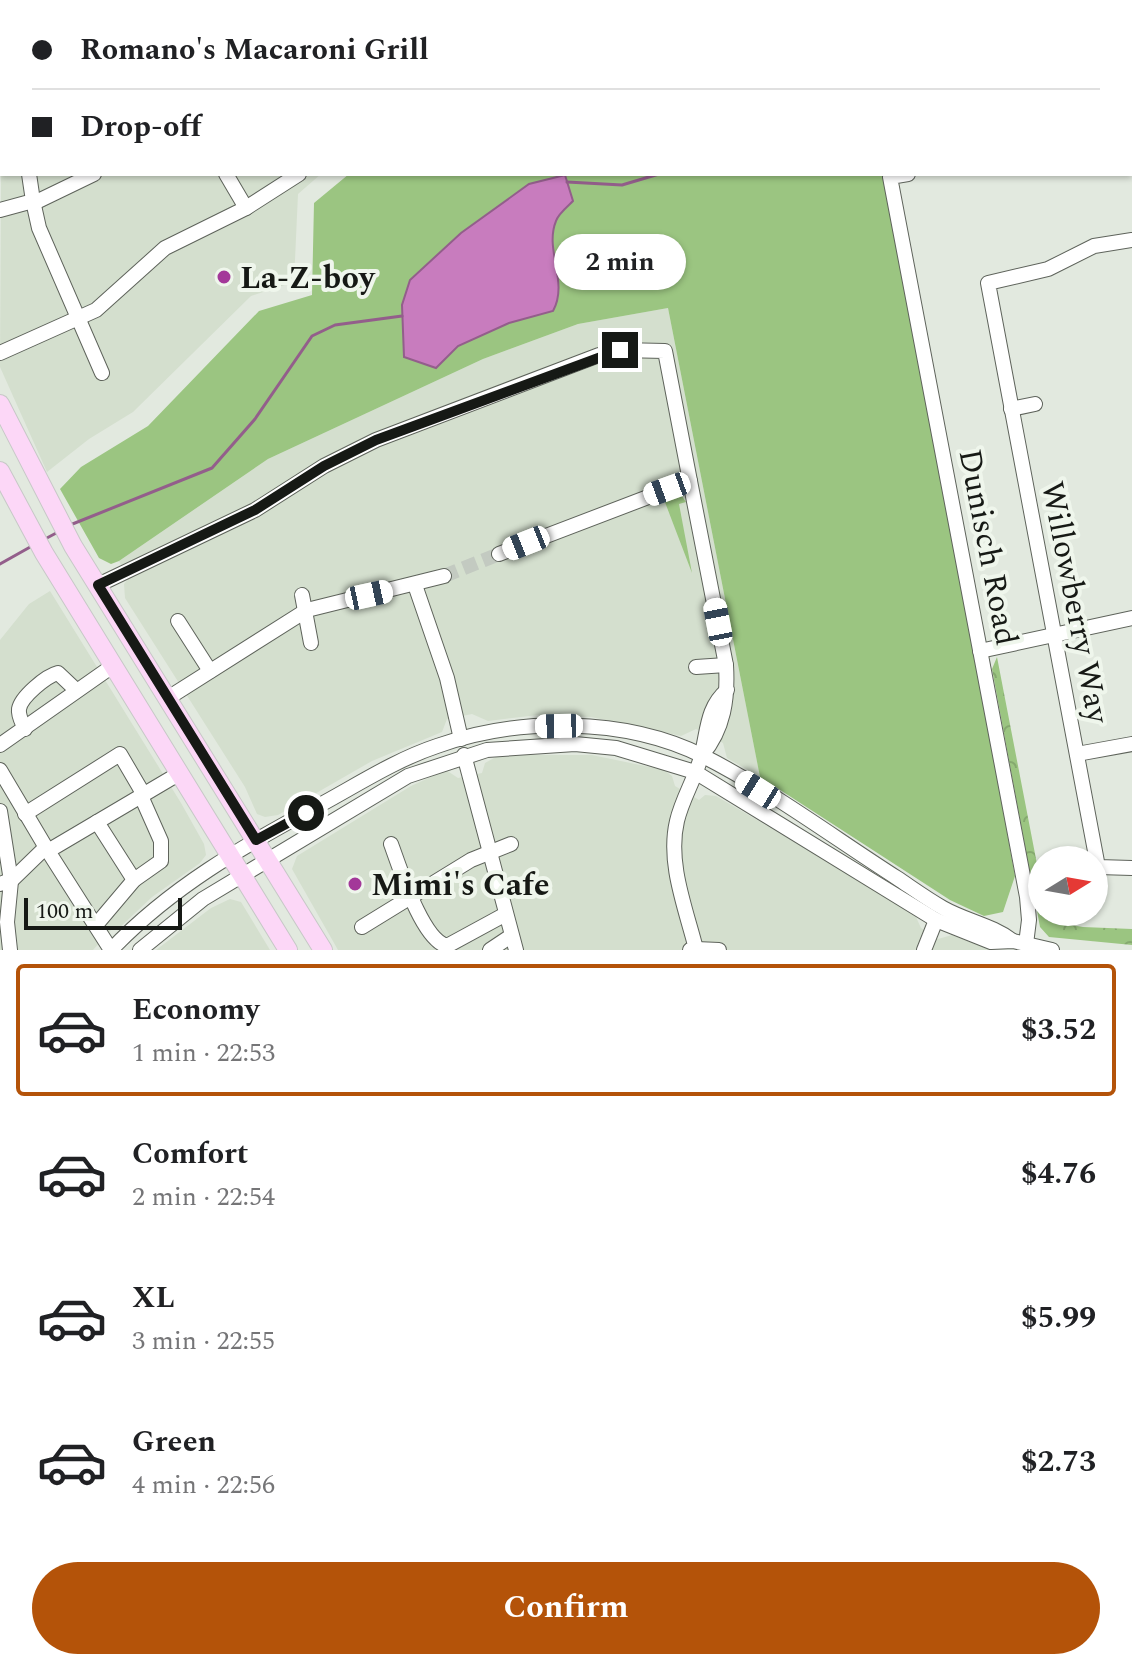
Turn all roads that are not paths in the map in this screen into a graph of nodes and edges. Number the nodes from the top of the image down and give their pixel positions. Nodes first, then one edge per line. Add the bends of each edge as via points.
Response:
1 (29, 176) edge
2 (90, 176) edge
3 (227, 176) edge
4 (296, 176) edge
5 (896, 176) edge
6 (34, 202) junction
7 (246, 208) junction
8 (0, 210) edge
9 (1132, 240) edge
10 (76, 319) junction
11 (0, 353) edge
12 (102, 373) dead end
13 (0, 404) edge
14 (1035, 404) dead end
15 (1011, 409) junction
16 (0, 471) edge
17 (690, 481) junction
18 (499, 554) tunnel mouth
19 (444, 576) tunnel mouth
20 (98, 585) junction
21 (415, 585) junction
22 (302, 595) dead end
23 (307, 610) junction
24 (1132, 618) edge
25 (178, 621) dead end
26 (1054, 636) junction
27 (311, 643) dead end
28 (980, 651) junction
29 (114, 665) junction
30 (726, 665) junction
31 (696, 667) dead end
32 (210, 671) junction
33 (76, 690) junction
34 (168, 698) junction
35 (25, 729) junction
36 (461, 739) junction
37 (1132, 744) edge
38 (0, 745) edge
39 (1077, 754) junction
40 (464, 755) junction
41 (702, 755) junction
42 (1, 772) edge
43 (695, 772) junction
44 (180, 773) junction
45 (0, 790) edge
46 (142, 796) junction
47 (0, 811) edge
48 (25, 814) junction
49 (97, 822) junction
50 (256, 840) junction
51 (391, 844) dead end
52 (511, 844) dead end
53 (47, 849) junction
54 (488, 851) junction
55 (228, 857) junction
56 (269, 861) junction
57 (1132, 868) edge
58 (241, 877) junction
59 (134, 880) junction
60 (5, 882) edge
61 (411, 896) junction
62 (504, 915) junction
63 (936, 920) junction
64 (96, 925) junction
65 (362, 927) dead end
66 (513, 943) edge
67 (1019, 943) junction
68 (696, 949) edge
69 (10, 950) edge
70 (111, 950) edge
71 (140, 950) edge
72 (288, 950) edge
73 (323, 950) edge
74 (490, 950) edge
75 (690, 950) edge
76 (719, 950) edge
77 (924, 950) edge
78 (1052, 950) edge

1 - 6 street
2 - 6 street
3 - 7 street
4 - 7 street
5 - 28 street, Dunisch Road via 890,177
6 - 8 street
6 - 10 street via 39,228
7 - 10 street via 165,248 109,301
9 - 15 street, Willowberry Way via 1094,246 1048,269 988,283
10 - 11 street
10 - 12 street
13 - 20 main road via 54,514
14 - 15 street
15 - 26 street, Willowberry Way
16 - 29 main road
17 - 18 street
17 - 20 street via 665,351 620,350 376,440 255,510
17 - 30 street
19 - 21 street
20 - 34 main road
21 - 23 street
21 - 36 street via 447,678
22 - 23 street
23 - 27 street
23 - 32 street
24 - 26 street
25 - 32 street
26 - 28 street
26 - 39 street, Willowberry Way
28 - 67 street, Dunisch Road via 1027,897 1029,920
29 - 33 street
29 - 44 main road
30 - 31 street
30 - 41 street via 726,707 713,742
32 - 34 street
33 - 35 street
33 - 35 street via 58,673 50,675 20,704
34 - 50 main road
35 - 38 street
36 - 41 street via 577,726 634,735
36 - 50 street via 401,762
37 - 39 street
39 - 57 street, Willowberry Way via 1098,867
40 - 43 street via 510,746 596,745
40 - 54 street
40 - 56 street via 408,776
41 - 43 street
41 - 67 street via 943,908
42 - 45 street
42 - 48 street
43 - 63 street
43 - 68 street via 676,823 675,858
44 - 46 street
44 - 55 main road
46 - 48 street via 120,754
46 - 49 street
46 - 59 street via 163,851 161,861
47 - 60 street
48 - 53 street
49 - 53 street
49 - 59 street
50 - 55 street
50 - 56 main road
51 - 61 street
52 - 54 street
53 - 60 street
53 - 64 street
54 - 61 street
54 - 62 street
55 - 58 main road
55 - 70 street via 167,897
56 - 58 street
56 - 73 main road
58 - 71 street via 203,899
58 - 72 main road
59 - 64 street
60 - 69 street
61 - 62 street via 441,945
61 - 65 street
62 - 66 street
63 - 67 street via 991,942
63 - 77 street
64 - 70 street
66 - 74 street
67 - 78 street
68 - 75 street
68 - 76 street

